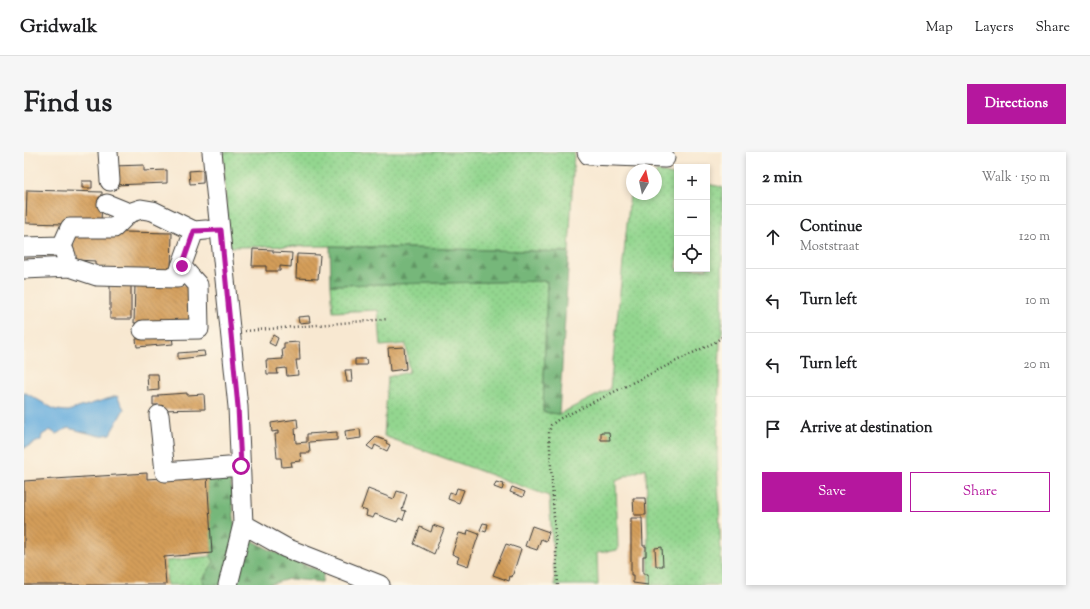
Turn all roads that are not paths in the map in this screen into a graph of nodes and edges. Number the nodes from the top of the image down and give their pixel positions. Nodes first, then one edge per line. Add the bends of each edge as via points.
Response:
1 (108, 152) edge
2 (212, 152) edge
3 (587, 152) edge
4 (665, 158) dead end
5 (110, 181) dead end
6 (107, 204) dead end
7 (129, 213) junction
8 (221, 230) junction
9 (194, 231) junction
10 (62, 246) junction
11 (24, 247) edge
12 (182, 266) junction
13 (70, 267) junction
14 (24, 269) edge
15 (142, 330) dead end
16 (160, 415) dead end
17 (241, 466) junction
18 (243, 524) junction
19 (228, 585) edge
20 (380, 585) edge

1 - 5 street
2 - 8 street
3 - 4 street via 589,155
6 - 7 street
7 - 9 street via 141,209 152,211
7 - 10 street via 114,228 70,228
8 - 9 street
8 - 17 street
9 - 12 street
10 - 11 street
10 - 13 street
12 - 13 street via 177,278 97,276
12 - 15 street via 198,285 199,329
13 - 14 street
16 - 17 street via 165,472
17 - 18 street
18 - 19 street
18 - 20 street via 286,548

